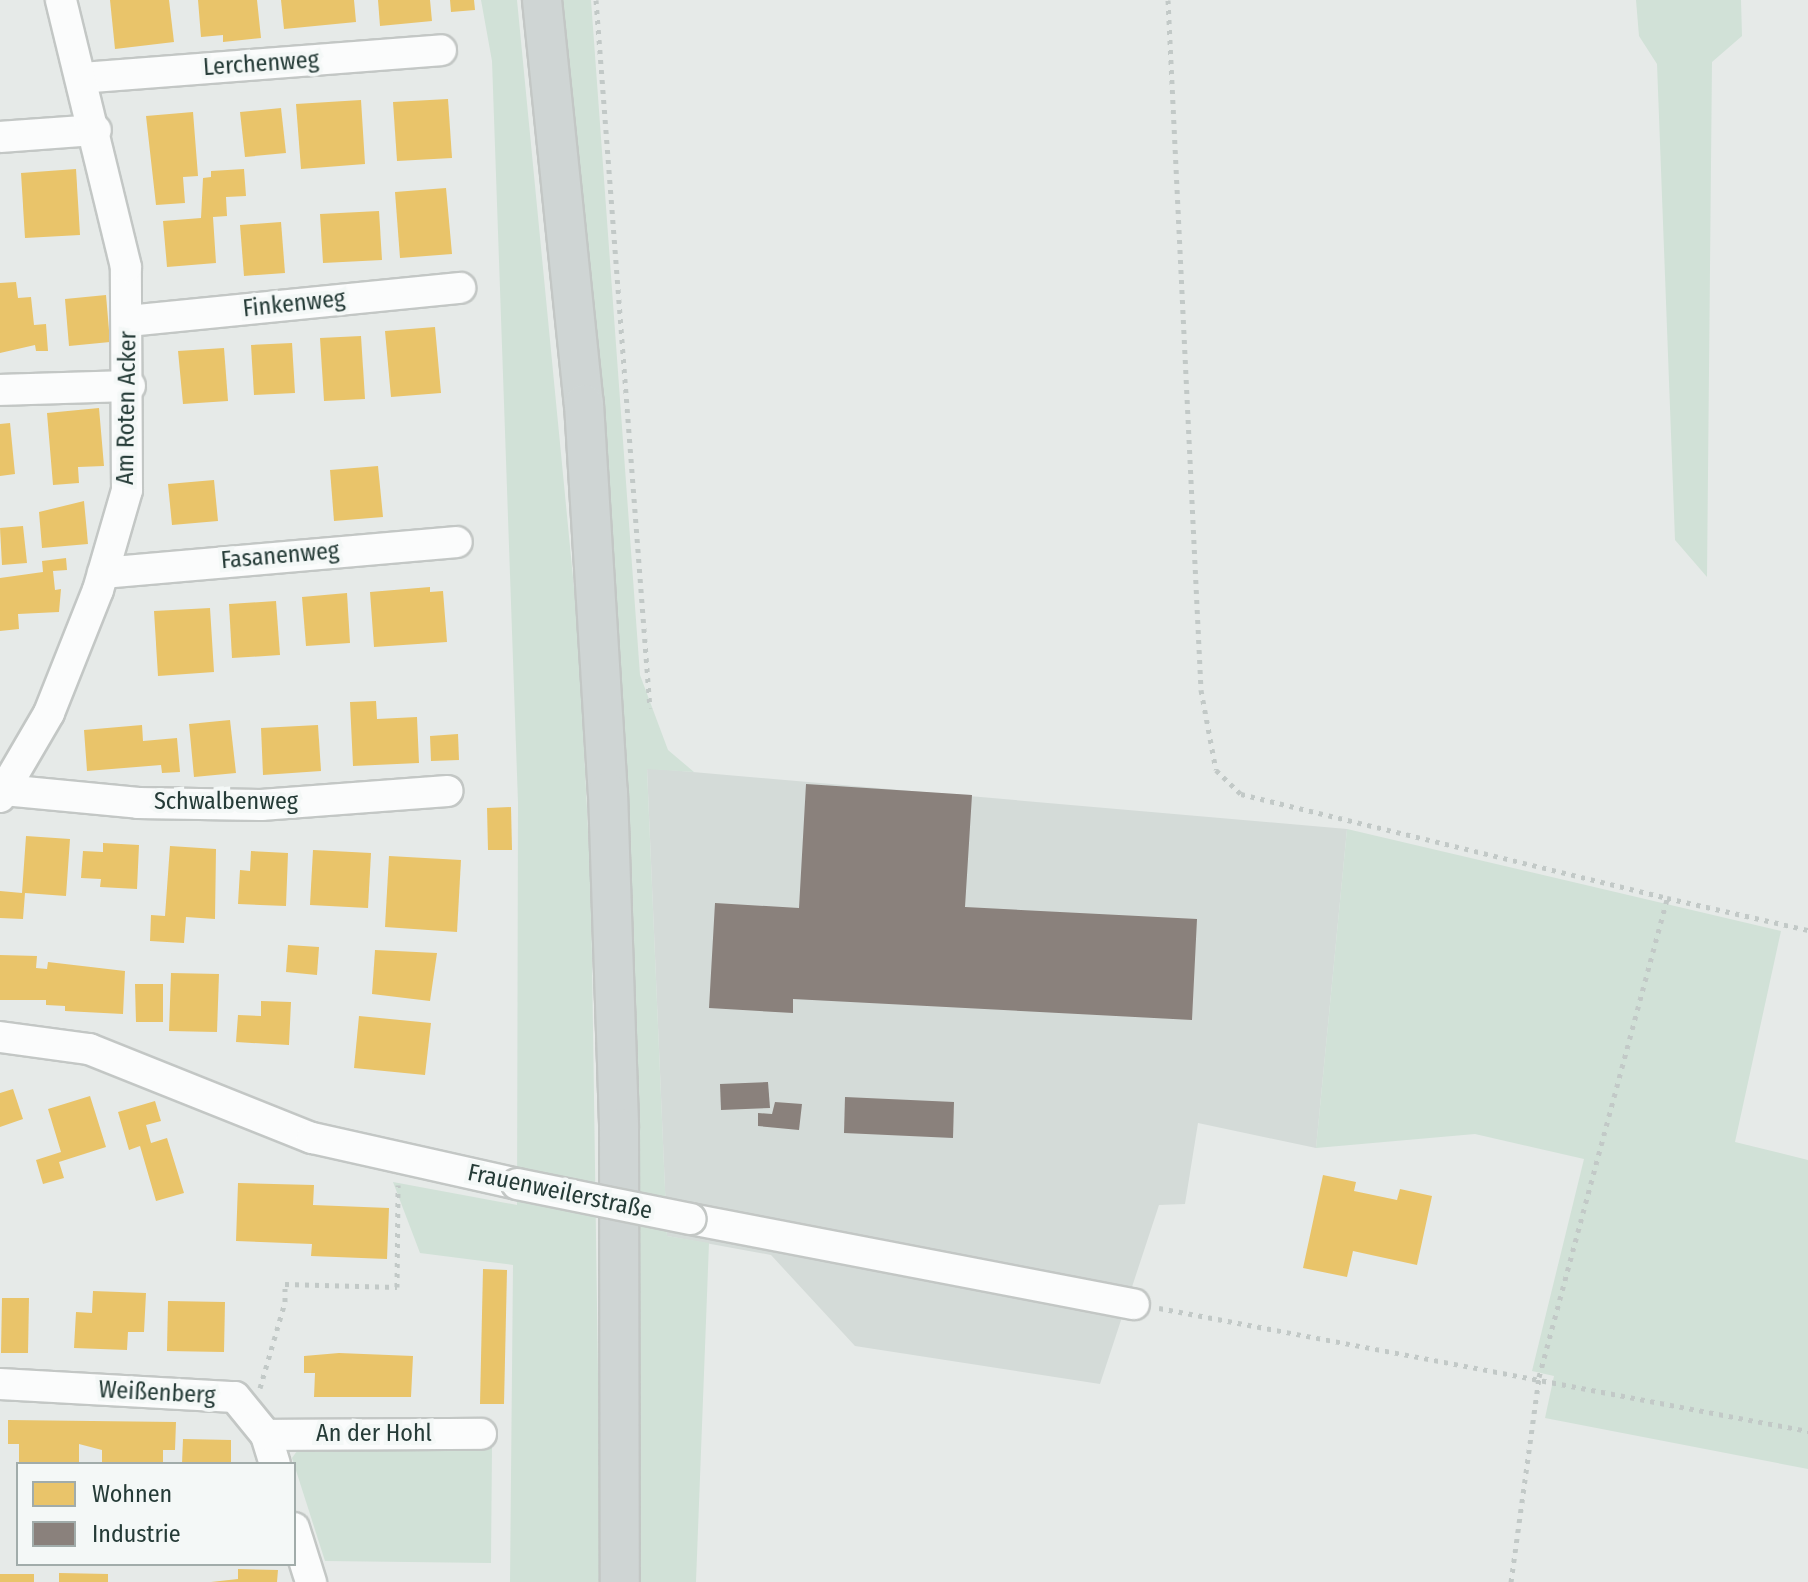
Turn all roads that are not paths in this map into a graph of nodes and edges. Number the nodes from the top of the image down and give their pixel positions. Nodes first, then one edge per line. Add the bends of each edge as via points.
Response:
1 (61, 0) edge
2 (542, 0) edge
3 (441, 50) dead end
4 (81, 78) junction
5 (96, 130) junction
6 (0, 137) edge
7 (460, 288) dead end
8 (128, 321) junction
9 (130, 386) junction
10 (0, 390) edge
11 (457, 542) dead end
12 (103, 573) junction
13 (447, 791) dead end
14 (2, 793) edge
15 (0, 1037) edge
16 (1134, 1304) road end
17 (0, 1384) edge
18 (257, 1425) junction
19 (481, 1434) dead end
20 (274, 1462) edge
21 (296, 1534) edge
22 (311, 1582) edge
23 (620, 1582) edge

1 - 4 street, Am Roten Acker
2 - 23 main road via 584,404 608,792 619,1128
3 - 4 street, Lerchenweg
4 - 5 street, Am Roten Acker
5 - 6 street
5 - 8 street, Am Roten Acker via 126,267
7 - 8 street, Finkenweg
8 - 9 street, Am Roten Acker
9 - 10 street
9 - 12 street, Am Roten Acker via 127,490
11 - 12 street, Fasanenweg
12 - 14 street, Am Roten Acker via 49,713
13 - 14 street, Schwalbenweg via 261,805
15 - 16 street, Frauenweilerstraße, bridge via 89,1049 312,1138 517,1184
17 - 18 street, Weißenberg via 235,1397
18 - 19 street, An der Hohl
18 - 20 street
21 - 22 street

